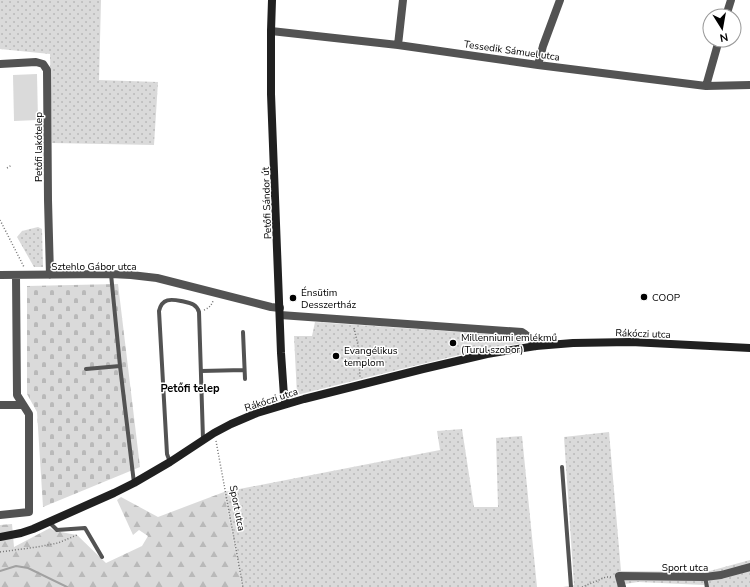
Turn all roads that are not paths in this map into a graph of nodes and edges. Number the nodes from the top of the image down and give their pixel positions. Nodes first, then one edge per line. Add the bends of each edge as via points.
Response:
1 (272, 0) edge
2 (403, 0) edge
3 (560, 0) edge
4 (271, 31) junction
5 (398, 44) junction
6 (717, 48) edge
7 (0, 64) edge
8 (538, 64) junction
9 (750, 84) edge
10 (706, 86) junction
11 (111, 274) junction
12 (50, 275) junction
13 (0, 276) edge
14 (16, 276) junction
15 (280, 312) junction
16 (243, 332) dead end
17 (536, 346) junction
18 (750, 348) edge
19 (120, 366) junction
20 (86, 369) dead end
21 (244, 370) junction
22 (201, 372) junction
23 (244, 379) dead end
24 (17, 395) junction
25 (286, 404) junction
26 (14, 405) junction
27 (23, 405) junction
28 (0, 406) edge
29 (203, 439) junction
30 (170, 462) junction
31 (562, 467) dead end
32 (134, 483) junction
33 (0, 515) edge
34 (48, 522) junction
35 (0, 537) edge
36 (102, 557) dead end
37 (750, 567) edge
38 (705, 578) junction
39 (571, 587) edge
40 (622, 587) edge
41 (707, 587) edge

1 - 4 main road, Petőfi Sándor út
2 - 5 street
3 - 8 street
4 - 5 street, Tessedik Sámuel utca
4 - 15 main road, Petőfi Sándor út via 271,94
5 - 8 street, Tessedik Sámuel utca
6 - 10 street
7 - 12 street, Petőfi lakótelep via 36,62 43,64 47,70
8 - 10 street, Tessedik Sámuel utca
9 - 10 street, Tessedik Sámuel utca
11 - 12 street, Sztehlo Gábor utca
11 - 15 street, Sztehlo Gábor utca via 150,277 271,307
11 - 19 lane
12 - 14 street, Sztehlo Gábor utca
13 - 14 street, Sztehlo Gábor utca
14 - 24 street
15 - 17 street via 352,320 522,332
15 - 25 main road, Petőfi Sándor út
16 - 21 lane
17 - 18 main road, Rákóczi utca via 631,342
17 - 25 main road, Rákóczi utca via 487,354
19 - 20 lane
19 - 32 lane
21 - 22 lane
21 - 23 lane
22 - 29 lane
22 - 30 lane via 200,312 193,304 173,299 164,302 159,311 167,454
24 - 26 street
24 - 27 street
25 - 29 main road, Rákóczi utca via 257,413
26 - 27 street
26 - 28 street
27 - 33 street via 29,414 29,512
29 - 30 main road, Rákóczi utca
30 - 32 main road, Rákóczi utca
31 - 39 lane
32 - 34 main road, Rákóczi utca
34 - 35 main road, Rákóczi utca via 21,533
34 - 36 lane via 57,530 85,528
37 - 38 street, Sport utca
38 - 40 street, Sport utca via 619,576
38 - 41 lane

